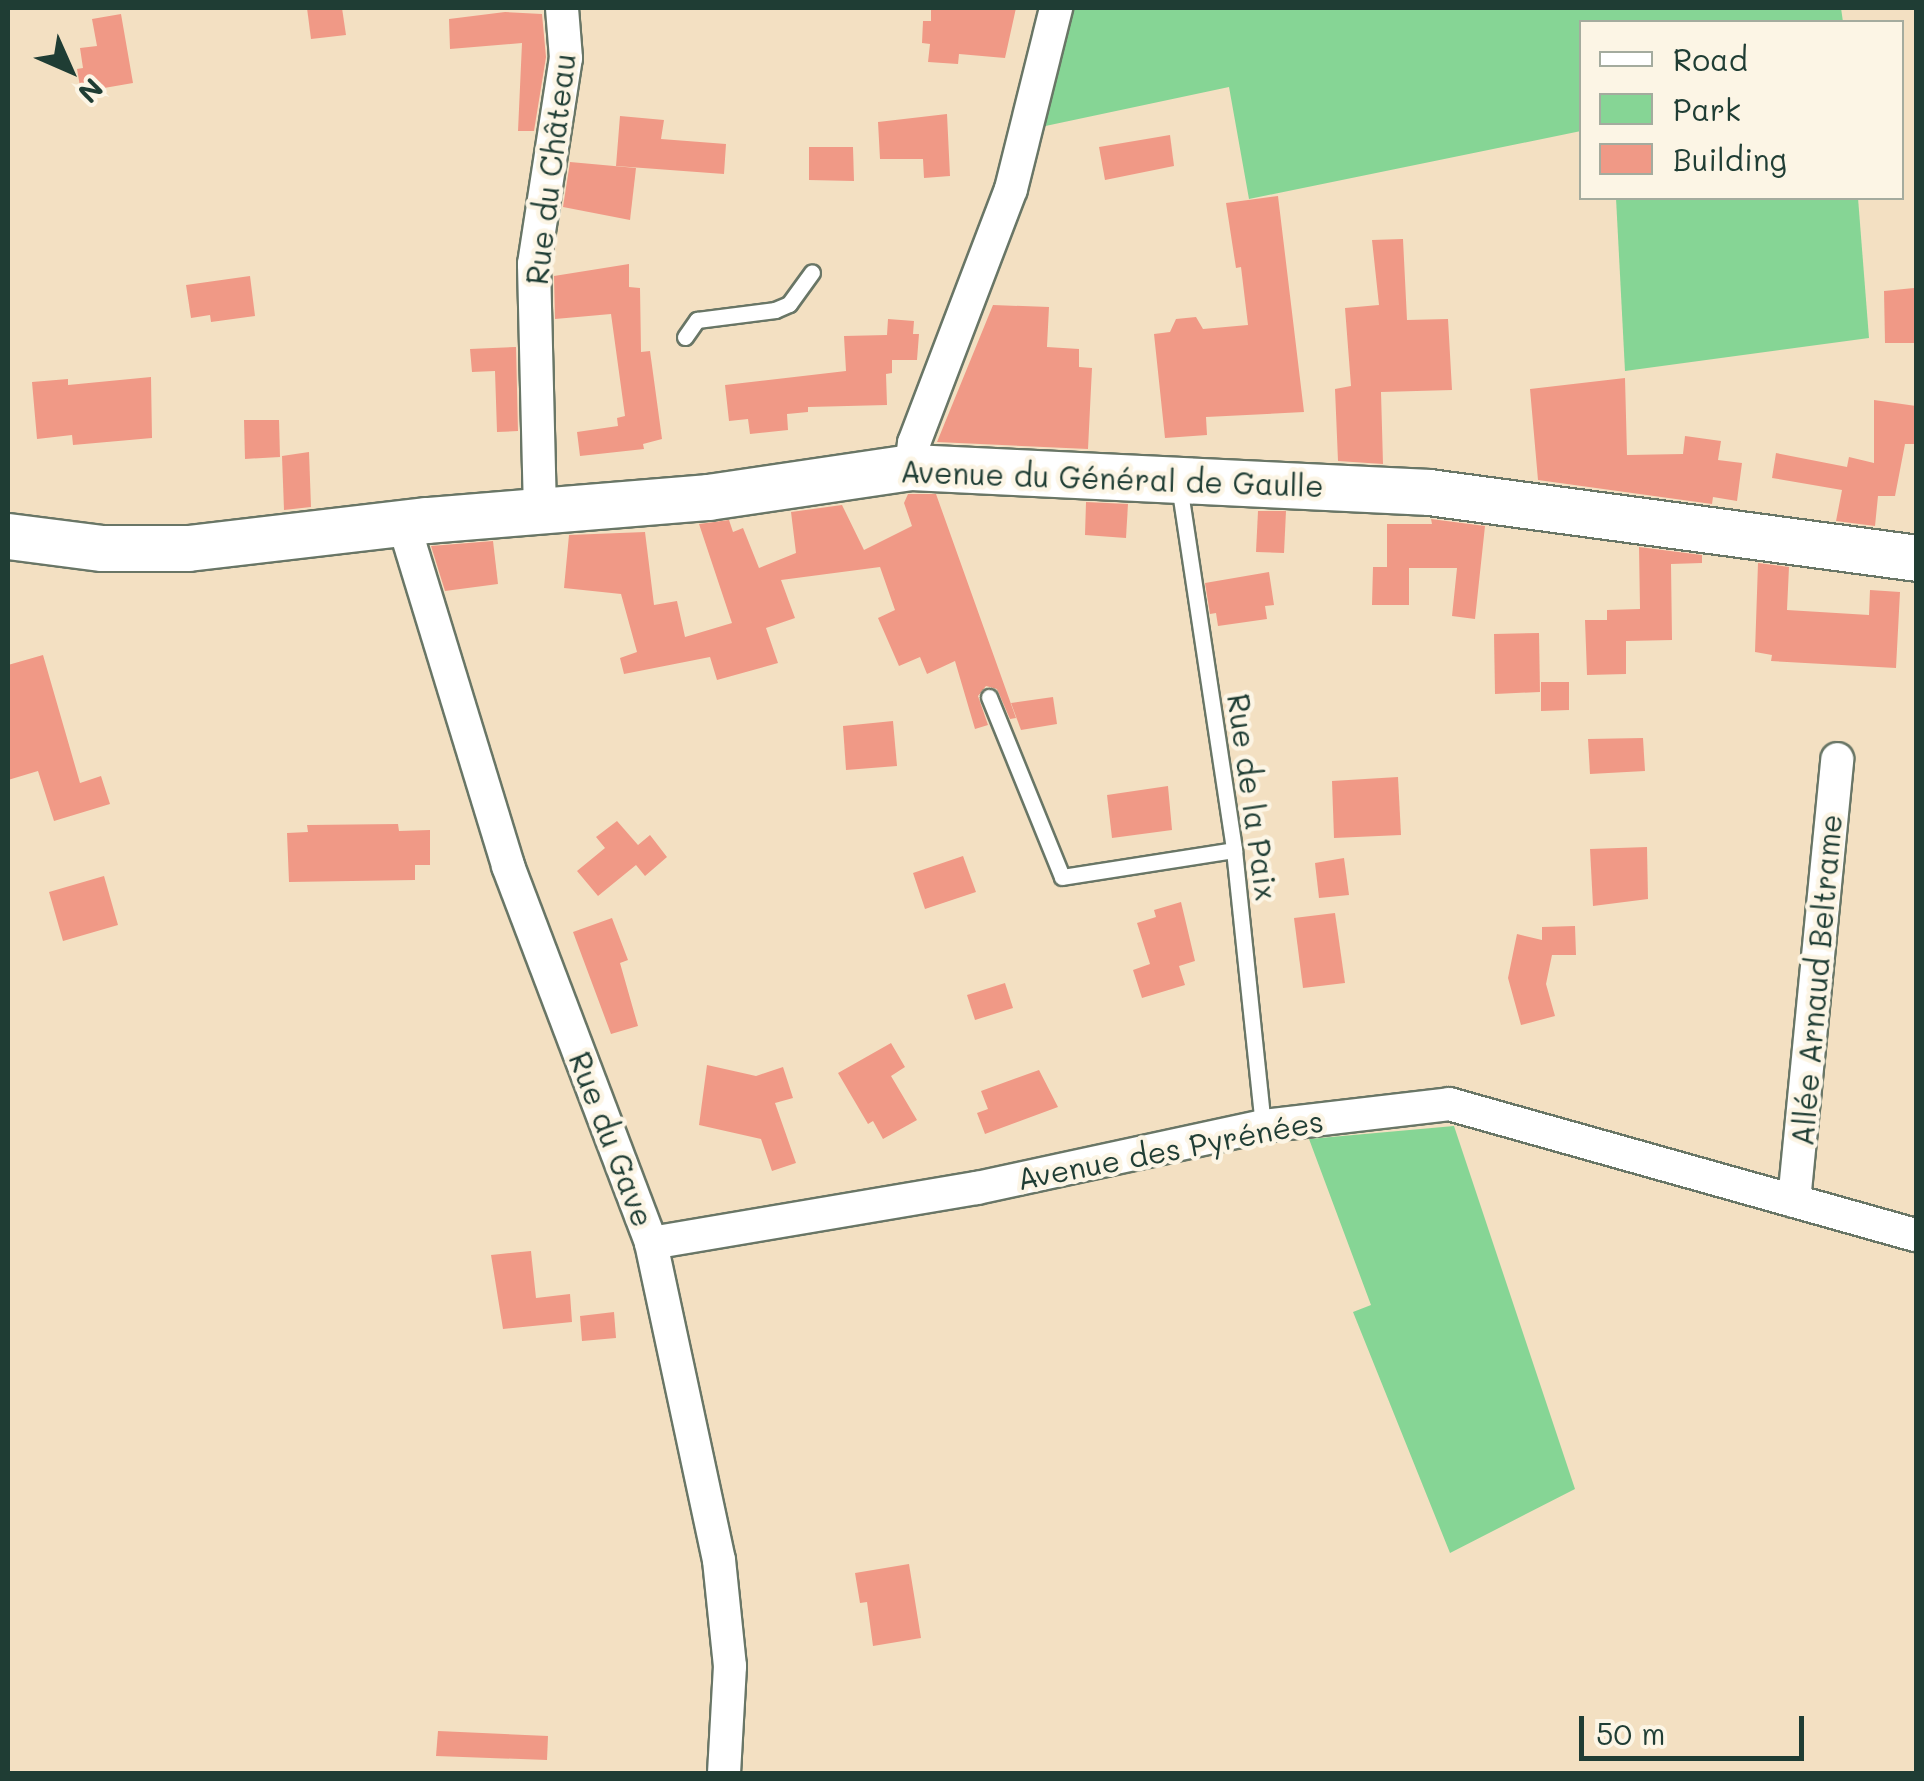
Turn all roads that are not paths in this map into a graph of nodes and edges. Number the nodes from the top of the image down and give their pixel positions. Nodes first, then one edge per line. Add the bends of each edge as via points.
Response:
1 (562, 8) edge
2 (1056, 8) edge
3 (812, 272) dead end
4 (685, 337) dead end
5 (911, 467) junction
6 (1178, 477) junction
7 (540, 512) junction
8 (404, 525) junction
9 (9, 544) edge
10 (1916, 558) edge
11 (989, 697) dead end
12 (1836, 760) dead end
13 (1234, 850) junction
14 (1263, 1126) junction
15 (1794, 1201) junction
16 (1916, 1235) edge
17 (651, 1243) junction
18 (724, 1774) edge

1 - 7 street, Rue du Château via 566,58 534,264
2 - 5 street via 1011,189 914,443
3 - 4 lane via 790,304 697,320
5 - 6 main road, Avenue du Général de Gaulle
5 - 7 main road, Avenue du Général de Gaulle via 708,497
6 - 10 main road, Avenue du Général de Gaulle via 1429,492
6 - 13 lane, Rue de la Paix
7 - 8 main road, Avenue du Général de Gaulle
8 - 9 main road, Avenue du Général de Gaulle via 188,548
8 - 17 street, Rue du Gave via 508,866
11 - 13 lane via 1062,876
12 - 15 street, Allée Arnaud Beltrame
13 - 14 lane, Rue de la Paix
14 - 15 street, Avenue des Pyrénées via 1449,1104
14 - 17 street, Avenue des Pyrénées via 977,1188
15 - 16 street, Avenue des Pyrénées
17 - 18 street, Rue du Gave via 719,1560 730,1666

